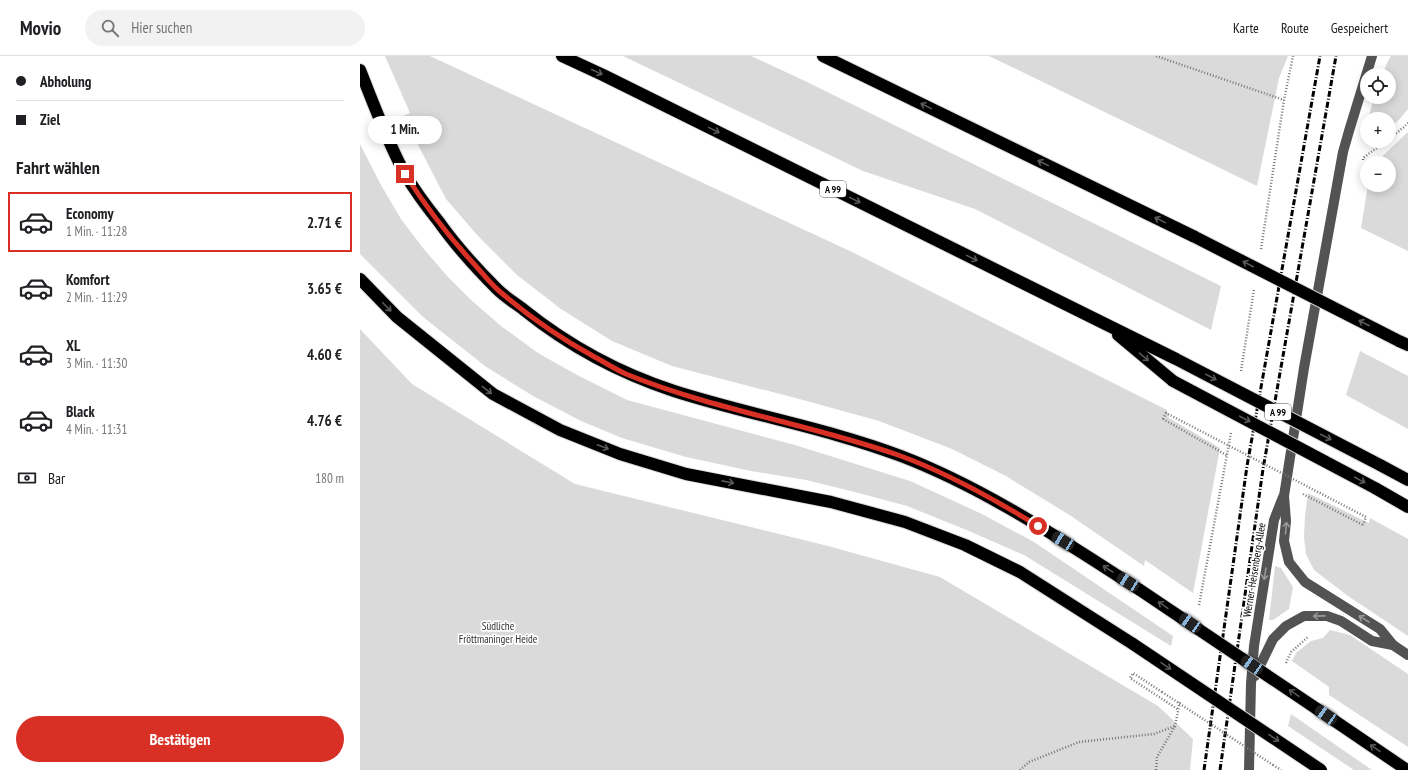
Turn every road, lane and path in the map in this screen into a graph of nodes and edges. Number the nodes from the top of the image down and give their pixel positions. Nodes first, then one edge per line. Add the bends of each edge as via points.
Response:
1 (562, 56) edge
2 (823, 56) edge
3 (1156, 56) edge
4 (1293, 56) edge
5 (1372, 56) edge
6 (360, 70) edge
7 (1284, 100) junction
8 (1408, 123) edge
9 (1396, 133) edge
10 (1260, 255) dead end
11 (360, 279) edge
12 (1255, 286) dead end
13 (1103, 323) junction
14 (1404, 343) edge
15 (1240, 379) dead end
16 (1231, 433) dead end
17 (1228, 456) junction
18 (1408, 480) edge
19 (1301, 494) dead end
20 (1284, 496) junction
21 (1408, 507) edge
22 (1198, 610) dead end
23 (1393, 645) junction
24 (1408, 655) edge
25 (1251, 684) junction
26 (1182, 694) dead end
27 (1179, 710) junction
28 (1175, 726) junction
29 (1020, 770) edge
30 (1156, 770) edge
31 (1249, 770) edge
32 (1281, 770) edge
33 (1321, 770) edge
34 (1407, 770) edge

1 -> 13 highway, A 99
14 -> 2 highway, bridge via 1195,237
3 - 7 path
4 - 7 path
5 - 20 street via 1343,152
34 -> 6 highway, bridge via 1140,590 990,497 900,456 674,391 625,373 540,323 498,290 453,242 423,202 405,174
7 - 10 path
8 - 9 path
11 -> 33 highway, bridge via 397,317 493,394 560,430 620,454 686,474 831,502 905,522 965,545 1020,572
12 - 15 path
13 -> 18 highway, A 99, bridge
13 -> 21 highway, bridge via 1173,381
16 - 17 path
17 - 19 path, bridge via 1163,419 1166,413 1366,517 1363,525
17 - 22 path
23 -> 20 street, Werner-Heisenberg-Allee via 1380,629 1304,582 1289,562 1284,540
20 -> 25 street, Werner-Heisenberg-Allee via 1274,520 1254,646
23 - 24 street, Werner-Heisenberg-Allee
23 -> 25 street, Werner-Heisenberg-Allee via 1372,640 1341,621 1327,616 1304,616 1286,626 1273,639
25 - 31 street, Werner-Heisenberg-Allee
26 - 27 path
27 - 28 path
27 - 32 path, bridge via 1130,678 1133,673
28 - 29 path via 1154,734 1079,742 1029,762
28 - 30 path via 1157,757

